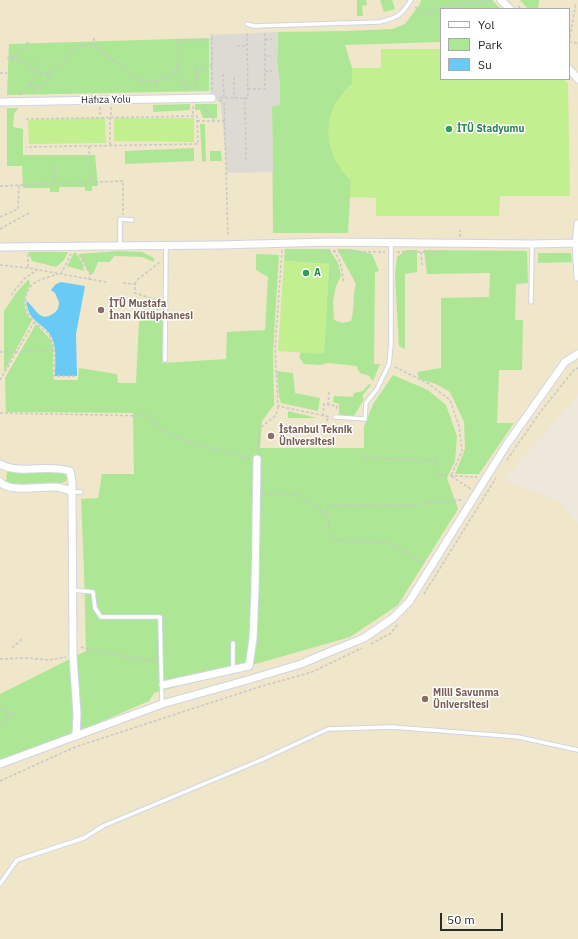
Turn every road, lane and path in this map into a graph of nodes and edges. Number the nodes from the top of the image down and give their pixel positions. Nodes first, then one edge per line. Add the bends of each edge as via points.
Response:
1 (411, 0) edge
2 (498, 1) edge
3 (576, 3) dead end
4 (415, 7) dead end
5 (444, 8) edge
6 (508, 8) edge
7 (440, 9) edge
8 (247, 24) dead end
9 (265, 32) dead end
10 (247, 33) dead end
11 (212, 34) dead end
12 (570, 36) edge
13 (94, 38) dead end
14 (272, 39) dead end
15 (212, 40) junction
16 (264, 40) junction
17 (28, 41) dead end
18 (94, 44) junction
19 (237, 46) dead end
20 (247, 46) junction
21 (265, 56) junction
22 (271, 56) dead end
23 (7, 58) dead end
24 (11, 58) junction
25 (37, 58) dead end
26 (196, 62) dead end
27 (212, 65) junction
28 (178, 68) junction
29 (570, 70) edge
30 (272, 71) dead end
31 (265, 72) junction
32 (0, 73) edge
33 (7, 73) dead end
34 (196, 73) junction
35 (36, 74) junction
36 (223, 74) dead end
37 (42, 75) junction
38 (46, 75) junction
39 (234, 77) dead end
40 (578, 79) edge
41 (156, 81) junction
42 (30, 84) junction
43 (248, 89) junction
44 (33, 92) junction
45 (193, 98) junction
46 (212, 98) junction
47 (224, 98) junction
48 (234, 98) junction
49 (244, 98) junction
50 (159, 99) junction
51 (34, 101) junction
52 (0, 102) edge
53 (13, 102) junction
54 (193, 112) dead end
55 (111, 113) dead end
56 (100, 114) dead end
57 (193, 116) junction
58 (100, 117) junction
59 (111, 117) junction
60 (26, 119) dead end
61 (197, 121) junction
62 (215, 121) junction
63 (225, 121) dead end
64 (110, 145) junction
65 (26, 146) dead end
66 (89, 146) junction
67 (246, 162) dead end
68 (55, 165) dead end
69 (90, 182) junction
70 (55, 183) junction
71 (19, 184) junction
72 (0, 186) edge
73 (29, 213) dead end
74 (0, 217) edge
75 (123, 220) junction
76 (132, 220) dead end
77 (578, 224) edge
78 (0, 229) edge
79 (328, 242) junction
80 (419, 242) junction
81 (391, 243) junction
82 (576, 243) junction
83 (532, 244) junction
84 (166, 245) junction
85 (28, 246) junction
86 (120, 246) junction
87 (0, 247) edge
88 (74, 247) junction
89 (282, 250) dead end
90 (166, 257) junction
91 (0, 265) edge
92 (422, 265) dead end
93 (28, 268) junction
94 (38, 270) junction
95 (59, 274) junction
96 (578, 276) edge
97 (89, 280) junction
98 (106, 282) dead end
99 (123, 283) dead end
100 (344, 283) dead end
101 (135, 284) junction
102 (11, 295) dead end
103 (531, 302) dead end
104 (166, 304) junction
105 (138, 318) dead end
106 (34, 322) junction
107 (54, 351) junction
108 (0, 352) edge
109 (17, 352) junction
110 (578, 354) edge
111 (165, 360) dead end
112 (389, 364) junction
113 (578, 368) edge
114 (77, 376) dead end
115 (0, 380) edge
116 (329, 392) dead end
117 (328, 405) junction
118 (278, 406) junction
119 (0, 413) edge
120 (323, 416) junction
121 (328, 417) junction
122 (335, 417) junction
123 (326, 426) dead end
124 (364, 458) dead end
125 (250, 459) dead end
126 (257, 459) joint
127 (506, 461) dead end
128 (0, 464) edge
129 (498, 474) dead end
130 (451, 476) junction
131 (485, 477) junction
132 (0, 482) edge
133 (72, 492) junction
134 (81, 492) dead end
135 (476, 492) junction
136 (257, 494) junction
137 (468, 504) junction
138 (326, 514) junction
139 (429, 568) junction
140 (73, 590) junction
141 (421, 597) dead end
142 (401, 621) dead end
143 (23, 638) dead end
144 (233, 643) dead end
145 (370, 644) dead end
146 (73, 645) junction
147 (363, 647) dead end
148 (12, 648) dead end
149 (74, 656) junction
150 (0, 659) edge
151 (162, 662) junction
152 (233, 670) junction
153 (163, 685) junction
154 (162, 704) junction
155 (0, 708) edge
156 (16, 712) dead end
157 (7, 715) junction
158 (0, 726) edge
159 (76, 736) junction
160 (578, 750) edge
161 (0, 764) edge
162 (0, 781) edge
163 (0, 884) edge

1 - 8 lane via 406,9 395,18 379,22 254,26
2 - 5 path via 463,3
2 - 6 street
3 - 12 path
4 - 7 path via 425,13
9 - 16 path
10 - 20 path
11 - 15 path
13 - 18 path
14 - 16 path
15 - 27 path
15 - 28 path via 178,40
16 - 21 path
17 - 24 path via 20,54
18 - 38 path via 74,48 59,68
18 - 41 path via 130,76 144,82
19 - 20 path
20 - 43 path
21 - 22 path
21 - 31 path
23 - 24 path
24 - 35 path via 26,63
25 - 37 path
26 - 34 path
27 - 34 path
27 - 46 path
28 - 41 path via 174,74
28 - 45 path
29 - 40 street
30 - 31 path
31 - 43 path via 265,89
32 - 33 path
34 - 45 path
35 - 37 path
35 - 42 path
36 - 47 path
37 - 38 path
38 - 44 path via 50,78
39 - 48 path
41 - 50 path
42 - 44 path via 34,88
42 - 53 path
43 - 49 path via 248,98
44 - 51 path
45 - 46 street, Hafıza Yolu
45 - 50 street, Hafıza Yolu
45 - 62 path
46 - 47 path
47 - 48 path
48 - 49 path
49 - 67 path
50 - 51 street, Hafıza Yolu
51 - 53 street, Hafıza Yolu
52 - 53 street, Hafıza Yolu
54 - 57 path
55 - 59 path
56 - 58 path
57 - 59 path
57 - 61 path via 196,116
58 - 59 path
58 - 60 path
59 - 64 path
61 - 62 path
61 - 64 path via 198,144
62 - 63 path
64 - 66 path
65 - 66 path
66 - 69 path
68 - 70 path
69 - 70 path
69 - 75 path via 123,181
70 - 71 path
71 - 72 path
71 - 74 path via 18,209
73 - 78 path
75 - 76 lane
75 - 86 lane via 120,219
77 - 82 street
79 - 81 street
79 - 84 street
79 - 100 path via 340,262
80 - 81 street
80 - 83 street
80 - 92 path
81 - 112 lane
82 - 83 street
82 - 96 street
83 - 103 lane
84 - 86 street
84 - 90 lane
85 - 87 street
85 - 88 street
85 - 93 path
86 - 88 street
88 - 95 path
88 - 97 path via 90,274
89 - 118 path via 275,348
90 - 101 path
90 - 104 lane
91 - 93 path
93 - 94 path
94 - 95 path
94 - 102 path via 24,279
95 - 97 path
95 - 106 path via 41,279 31,286 26,294 26,309
97 - 98 path
99 - 101 path
101 - 104 path via 135,293
104 - 105 path
104 - 111 lane
106 - 107 path via 51,338
106 - 109 path
107 - 109 path
107 - 114 path via 54,376
108 - 109 path
109 - 115 path
110 - 131 street via 565,362
112 - 122 lane via 377,389 366,403 365,419
112 - 130 path via 429,384 450,400 459,426 462,451
113 - 127 path via 541,411
116 - 117 path
117 - 120 path via 324,404
117 - 122 path via 337,406
118 - 120 path
118 - 126 path via 276,415 260,429
119 - 125 path via 151,416 160,429 173,437
120 - 121 path
121 - 122 path
121 - 123 path
124 - 130 path via 437,460 438,475
126 - 136 street
128 - 133 street via 15,469 46,467 70,471
129 - 141 path
130 - 131 path
130 - 135 path
131 - 135 street
132 - 133 street via 10,487 55,487
133 - 134 lane
133 - 140 street
135 - 137 street
136 - 138 path via 299,496
136 - 152 street via 253,639 249,666
137 - 138 path via 460,500 410,505 328,505
137 - 139 street
138 - 139 path via 330,539 389,543
139 - 154 street via 409,602 393,618 364,638 301,664
140 - 146 street
140 - 151 lane via 94,592 95,608 101,617 160,618
142 - 145 path via 391,633
143 - 148 path
144 - 152 lane
146 - 149 street
146 - 151 path via 100,653
147 - 162 path via 312,672 75,747
149 - 150 path via 49,660
149 - 159 street
151 - 153 lane
152 - 153 street
153 - 154 lane
154 - 159 street
155 - 157 path
156 - 157 path
157 - 158 path via 6,721
159 - 161 street
160 - 163 lane via 507,736 392,727 328,729 103,826 84,838 17,860

